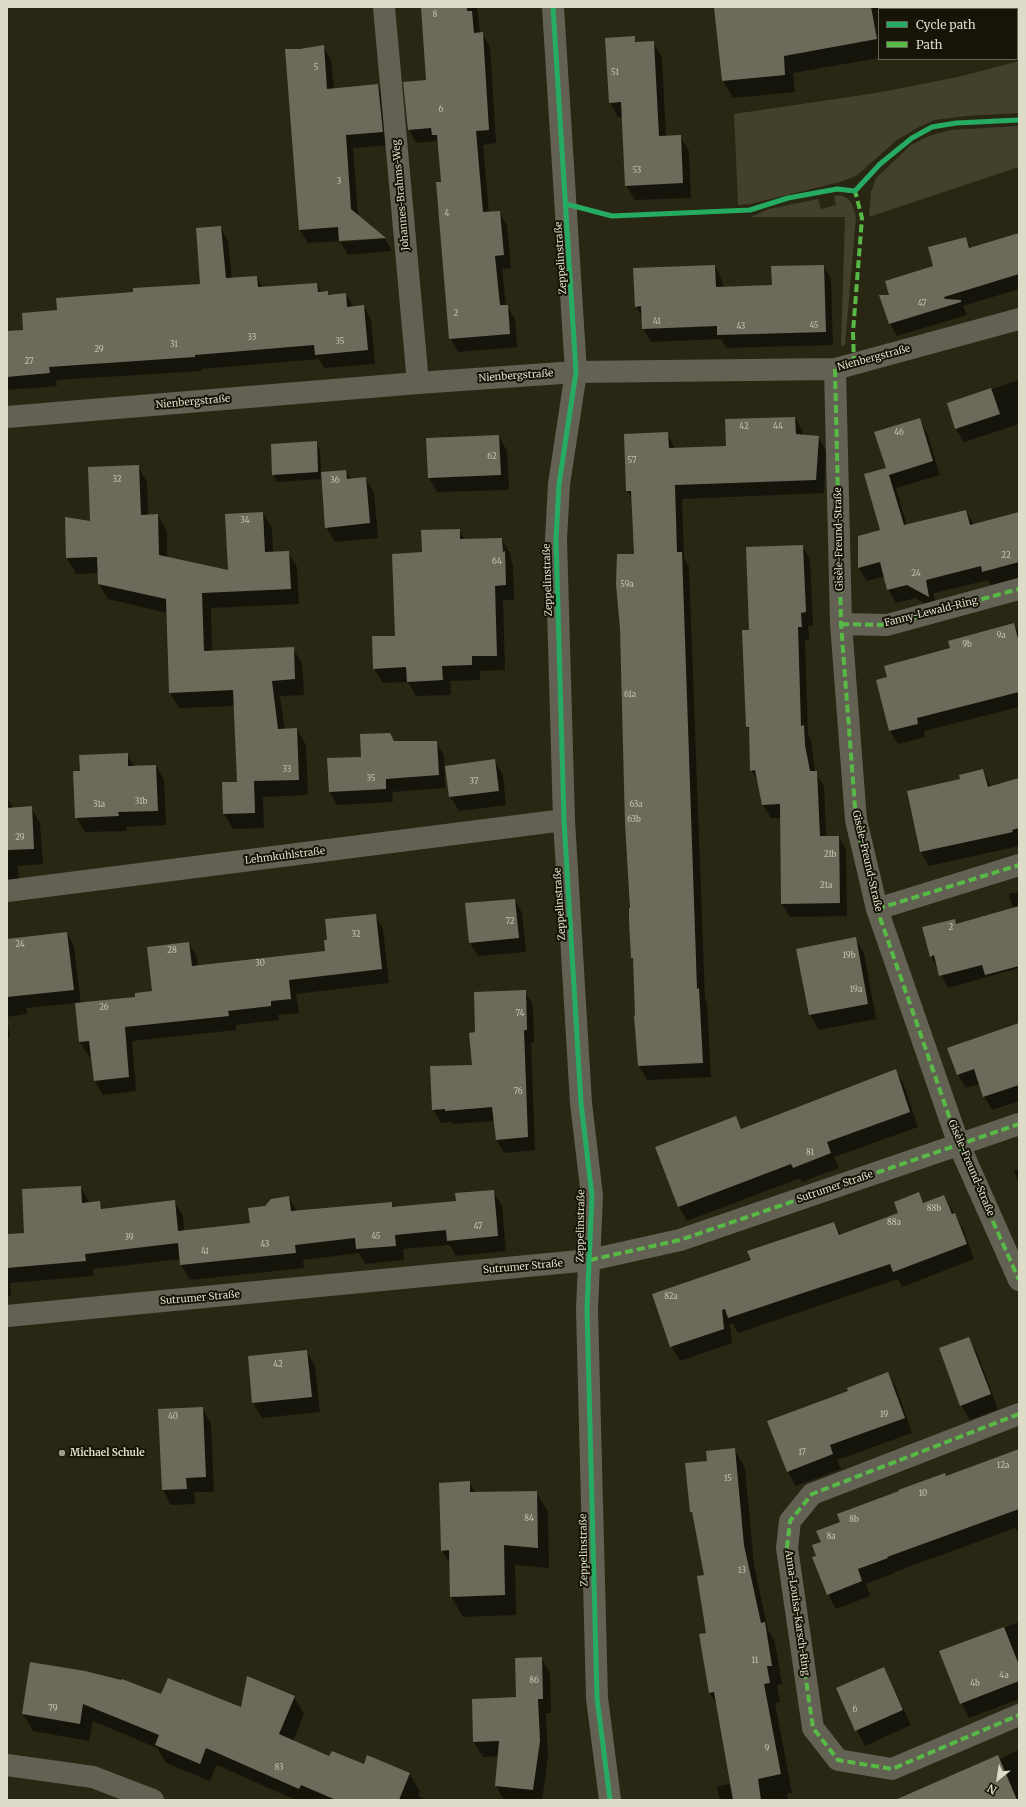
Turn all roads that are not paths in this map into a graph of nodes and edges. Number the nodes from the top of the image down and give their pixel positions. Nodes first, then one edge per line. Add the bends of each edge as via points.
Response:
1 (384, 7) edge
2 (552, 7) edge
3 (1019, 319) edge
4 (835, 369) junction
5 (576, 372) junction
6 (418, 383) junction
7 (7, 417) edge
8 (1019, 589) edge
9 (841, 624) junction
10 (564, 820) junction
11 (1019, 865) edge
12 (7, 891) edge
13 (877, 909) junction
14 (1019, 1124) edge
15 (959, 1145) junction
16 (590, 1260) junction
17 (1019, 1280) edge
18 (7, 1316) edge
19 (1019, 1414) edge
20 (1019, 1715) edge
21 (7, 1765) edge
22 (153, 1800) edge
23 (610, 1800) edge

1 - 6 street, Johannes-Brahms-Weg
2 - 5 street, Zeppelinstraße
3 - 4 street, Nienbergstraße
4 - 5 street, Nienbergstraße
4 - 9 street, Gisèle-Freund-Straße
5 - 6 street, Nienbergstraße
5 - 10 street, Zeppelinstraße via 559,484 556,538
6 - 7 street, Nienbergstraße
8 - 9 street, Fanny-Lewald-Ring via 887,625
9 - 13 street, Gisèle-Freund-Straße via 856,820
10 - 12 street, Lehmkuhlstraße
10 - 16 street, Zeppelinstraße via 581,1103 592,1196
11 - 13 street
13 - 15 street, Gisèle-Freund-Straße
14 - 15 street, Sutrumer Straße
15 - 16 street, Sutrumer Straße via 680,1240
15 - 17 street, Gisèle-Freund-Straße
16 - 18 street, Sutrumer Straße
16 - 23 street, Zeppelinstraße via 587,1309 597,1698
19 - 20 street, Anna-Louisa-Karsch-Ring via 812,1494 790,1521 787,1548 813,1728 838,1760 892,1769
21 - 22 street via 92,1777

